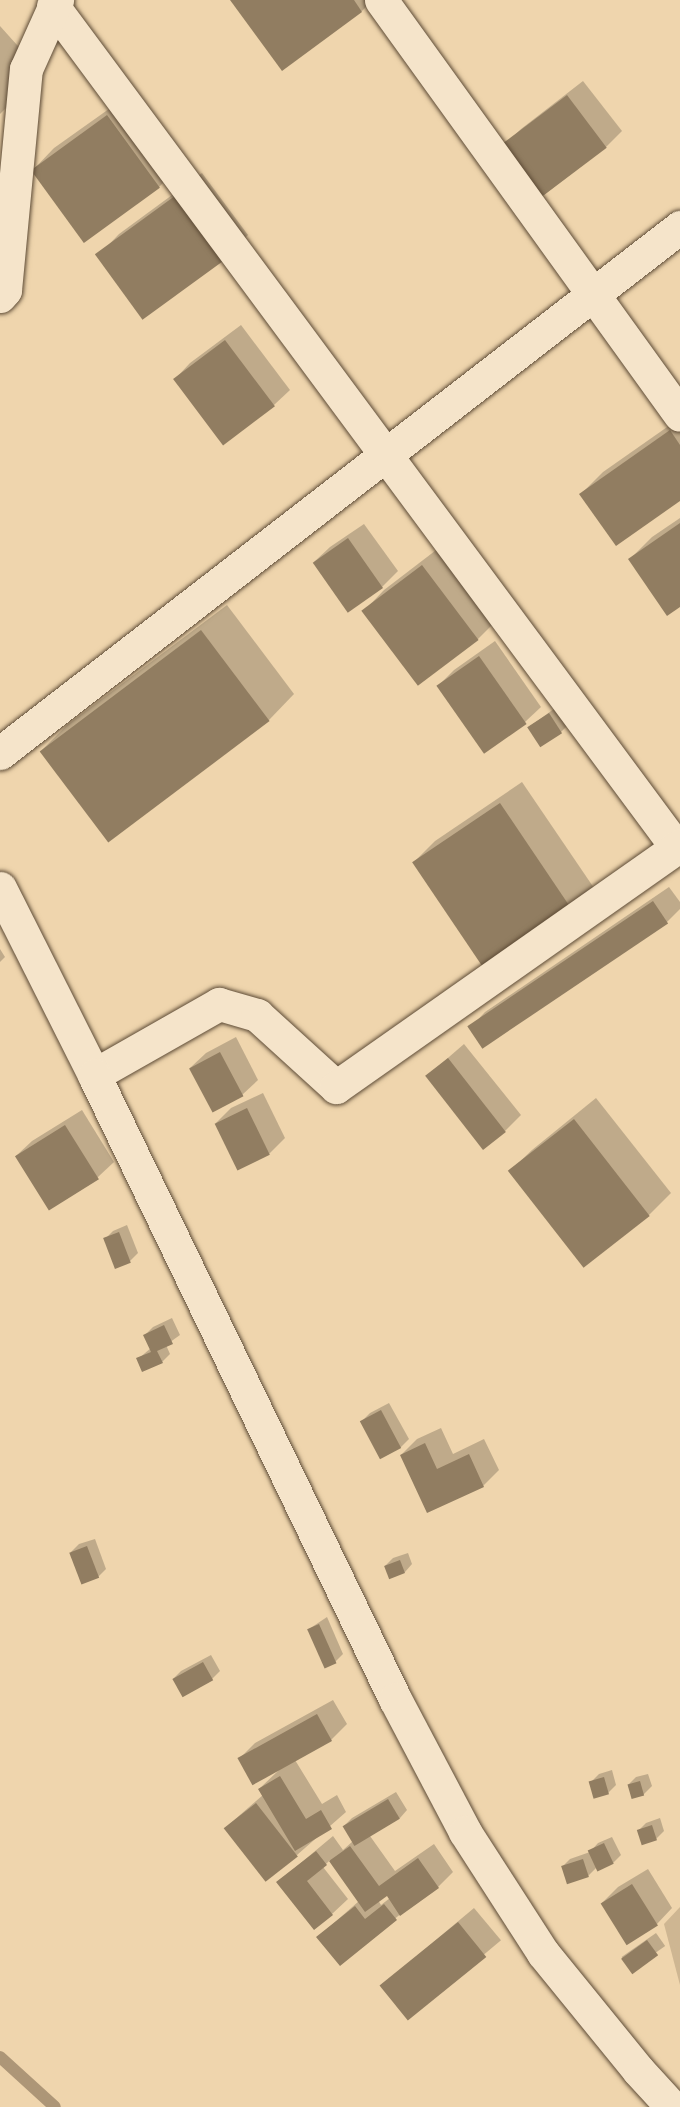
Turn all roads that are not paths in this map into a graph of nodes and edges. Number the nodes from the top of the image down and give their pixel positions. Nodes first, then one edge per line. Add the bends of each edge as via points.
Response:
1 (381, 0) edge
2 (55, 3) edge
3 (680, 227) edge
4 (593, 295) junction
5 (0, 296) edge
6 (680, 415) edge
7 (385, 455) junction
8 (0, 753) edge
9 (678, 847) edge
10 (0, 888) edge
11 (94, 1075) junction
12 (672, 2107) edge

1 - 4 street
2 - 5 street via 26,69 5,290
2 - 7 street
3 - 4 street
4 - 6 street
4 - 7 street
7 - 8 street
7 - 9 street
9 - 11 street via 336,1087 257,1015 219,1004
10 - 11 street
11 - 12 street via 394,1699 465,1832 543,1953

